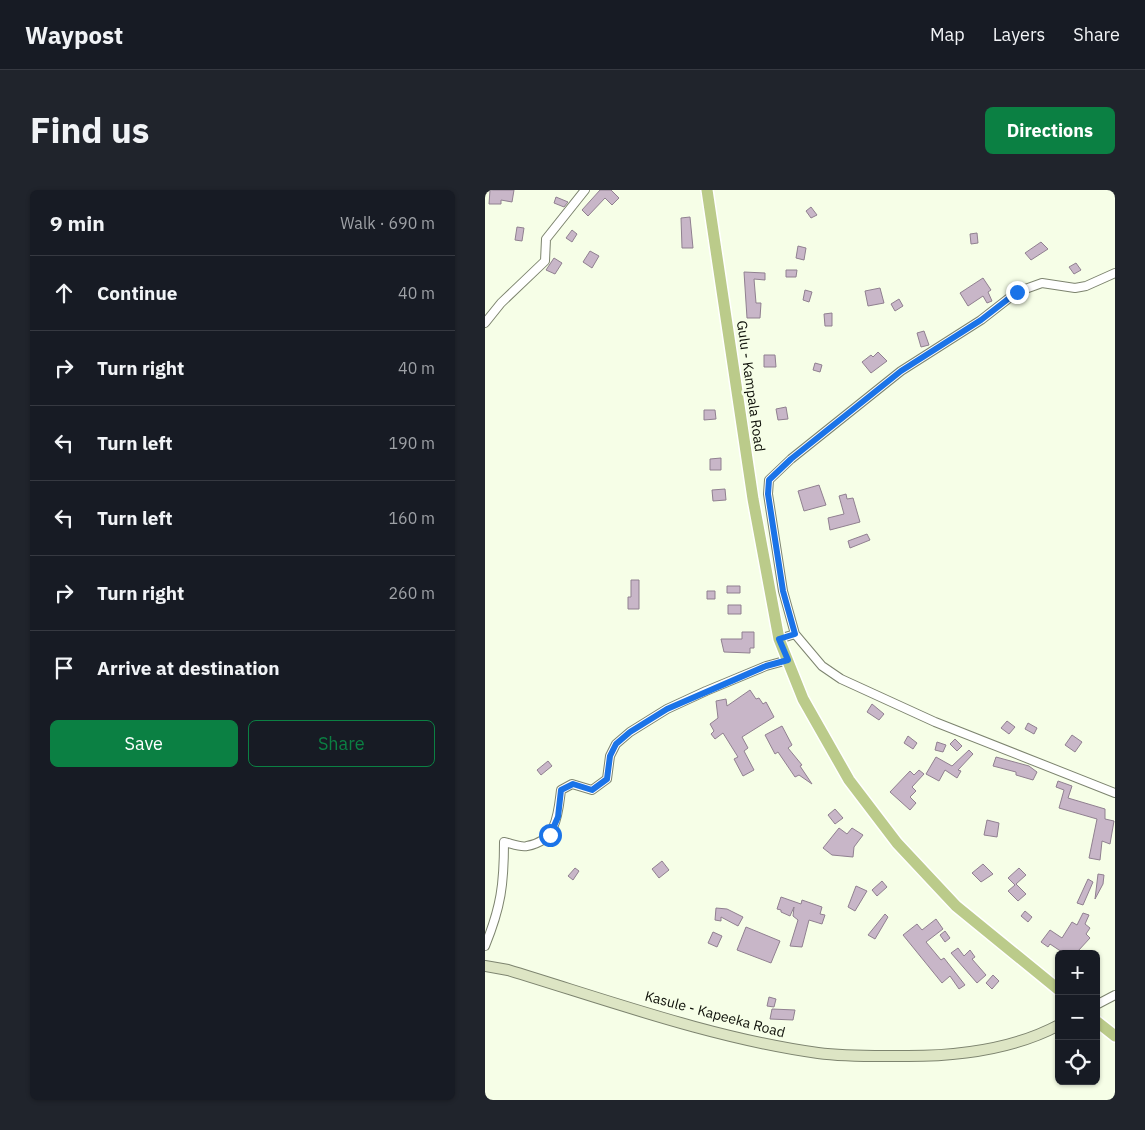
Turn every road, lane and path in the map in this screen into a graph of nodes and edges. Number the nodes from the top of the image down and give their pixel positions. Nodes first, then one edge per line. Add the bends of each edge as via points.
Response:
1 (585, 190) edge
2 (707, 190) edge
3 (1115, 274) edge
4 (485, 323) edge
5 (795, 634) junction
6 (779, 639) junction
7 (788, 660) junction
8 (1115, 793) edge
9 (485, 946) edge
10 (485, 966) edge
11 (1055, 987) edge
12 (1115, 995) edge
13 (1100, 1003) edge
14 (1100, 1024) edge
15 (1055, 1026) edge
16 (1115, 1036) edge

1 - 4 street via 546,239 545,261
2 - 6 main road, Gulu - Kampala Road via 753,499
3 - 5 street via 1086,286 1075,288 1042,283 1017,292 981,320 901,371 769,480 768,494 783,591
5 - 6 street
5 - 8 street via 822,666 841,679 935,722
6 - 7 main road, Gulu - Kampala Road
7 - 9 street via 766,666 667,709 630,732 616,744 610,756 607,779 592,790 573,784 561,790 558,817 550,835 527,847 504,842 500,905
7 - 11 main road, Gulu - Kampala Road via 803,699 849,780 897,843 956,906
10 - 15 street, Kasule - Kapeeka Road via 754,1042 819,1053 952,1054 989,1049
12 - 13 street
14 - 16 main road

